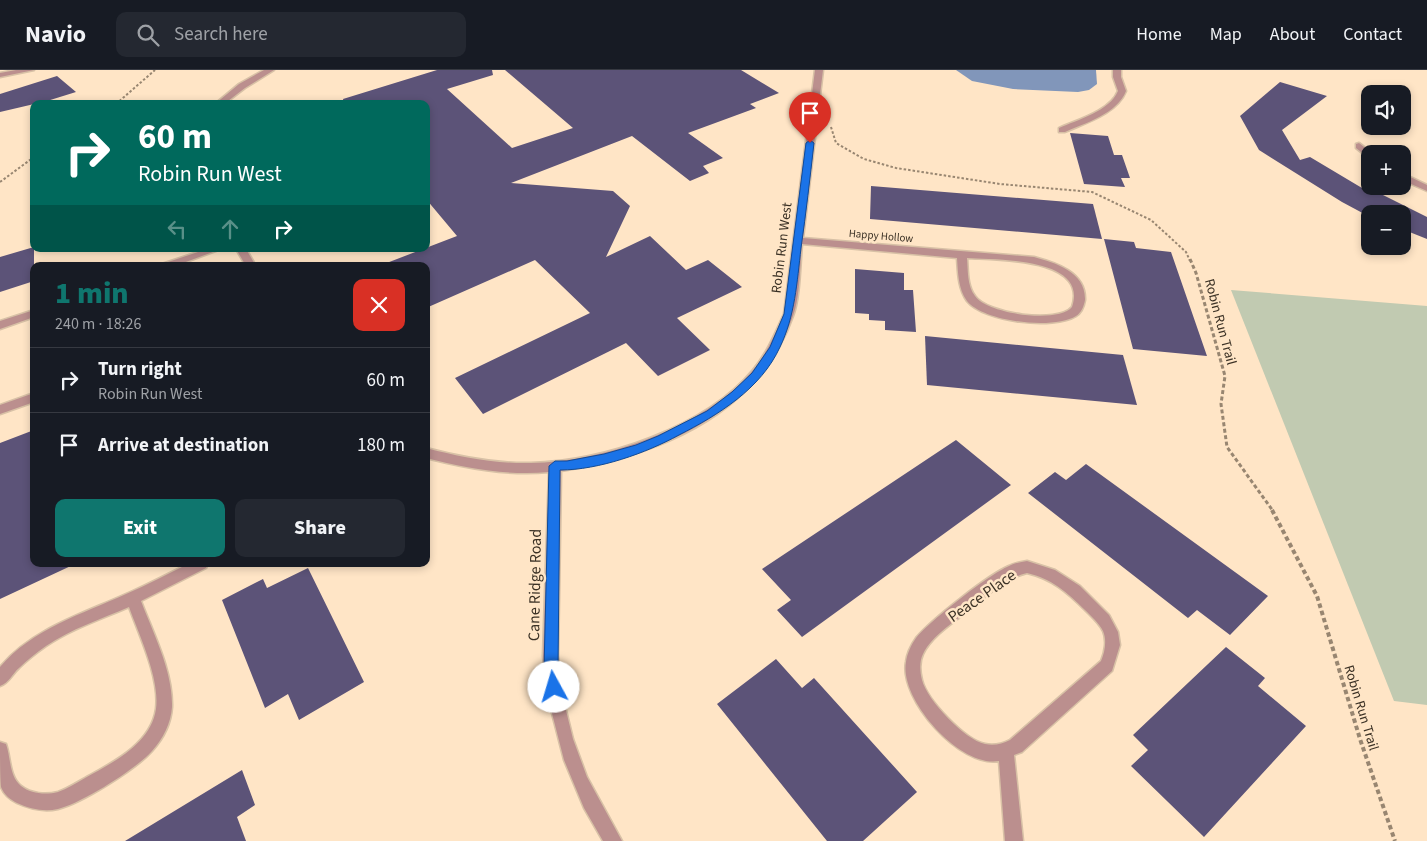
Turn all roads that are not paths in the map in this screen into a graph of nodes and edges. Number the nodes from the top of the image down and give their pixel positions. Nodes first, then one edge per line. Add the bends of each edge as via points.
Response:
1 (29, 70) edge
2 (270, 70) edge
3 (819, 70) edge
4 (1117, 70) edge
5 (0, 75) edge
6 (224, 100) edge
7 (1062, 130) dead end
8 (1411, 180) edge
9 (1427, 188) edge
10 (798, 241) junction
11 (207, 252) edge
12 (962, 255) junction
13 (178, 262) edge
14 (30, 314) edge
15 (0, 325) edge
16 (30, 399) edge
17 (0, 410) edge
18 (430, 454) edge
19 (555, 466) junction
20 (195, 567) edge
21 (133, 598) junction
22 (0, 679) edge
23 (0, 750) edge
24 (1006, 753) junction
25 (613, 841) edge
26 (1014, 841) edge

1 - 5 street
2 - 6 street
3 - 10 street, Robin Run West
4 - 7 street via 1122,91 1119,100
8 - 9 street
10 - 12 street, Happy Hollow
10 - 19 street, Robin Run West via 784,327 766,362 735,395 702,420 639,449 604,459
11 - 13 street
12 - 12 street, Happy Hollow via 1036,261 1056,266 1074,280 1079,306 1063,318 993,313 976,304 968,294
14 - 15 street
16 - 17 street
18 - 19 street, Robin Run West via 490,467
19 - 25 street, Cane Ridge Road via 551,669 556,704 581,785
20 - 21 street
21 - 22 street via 44,639 17,658
21 - 23 street via 152,649 163,693 162,715 145,745 123,765 70,795 39,802 11,788
24 - 24 street, Peace Place via 1107,666 1113,656 1112,636 1104,619 1068,584 1041,570 1027,568 1008,573 926,637 913,662 913,676 922,701 952,734 980,751
24 - 26 street

